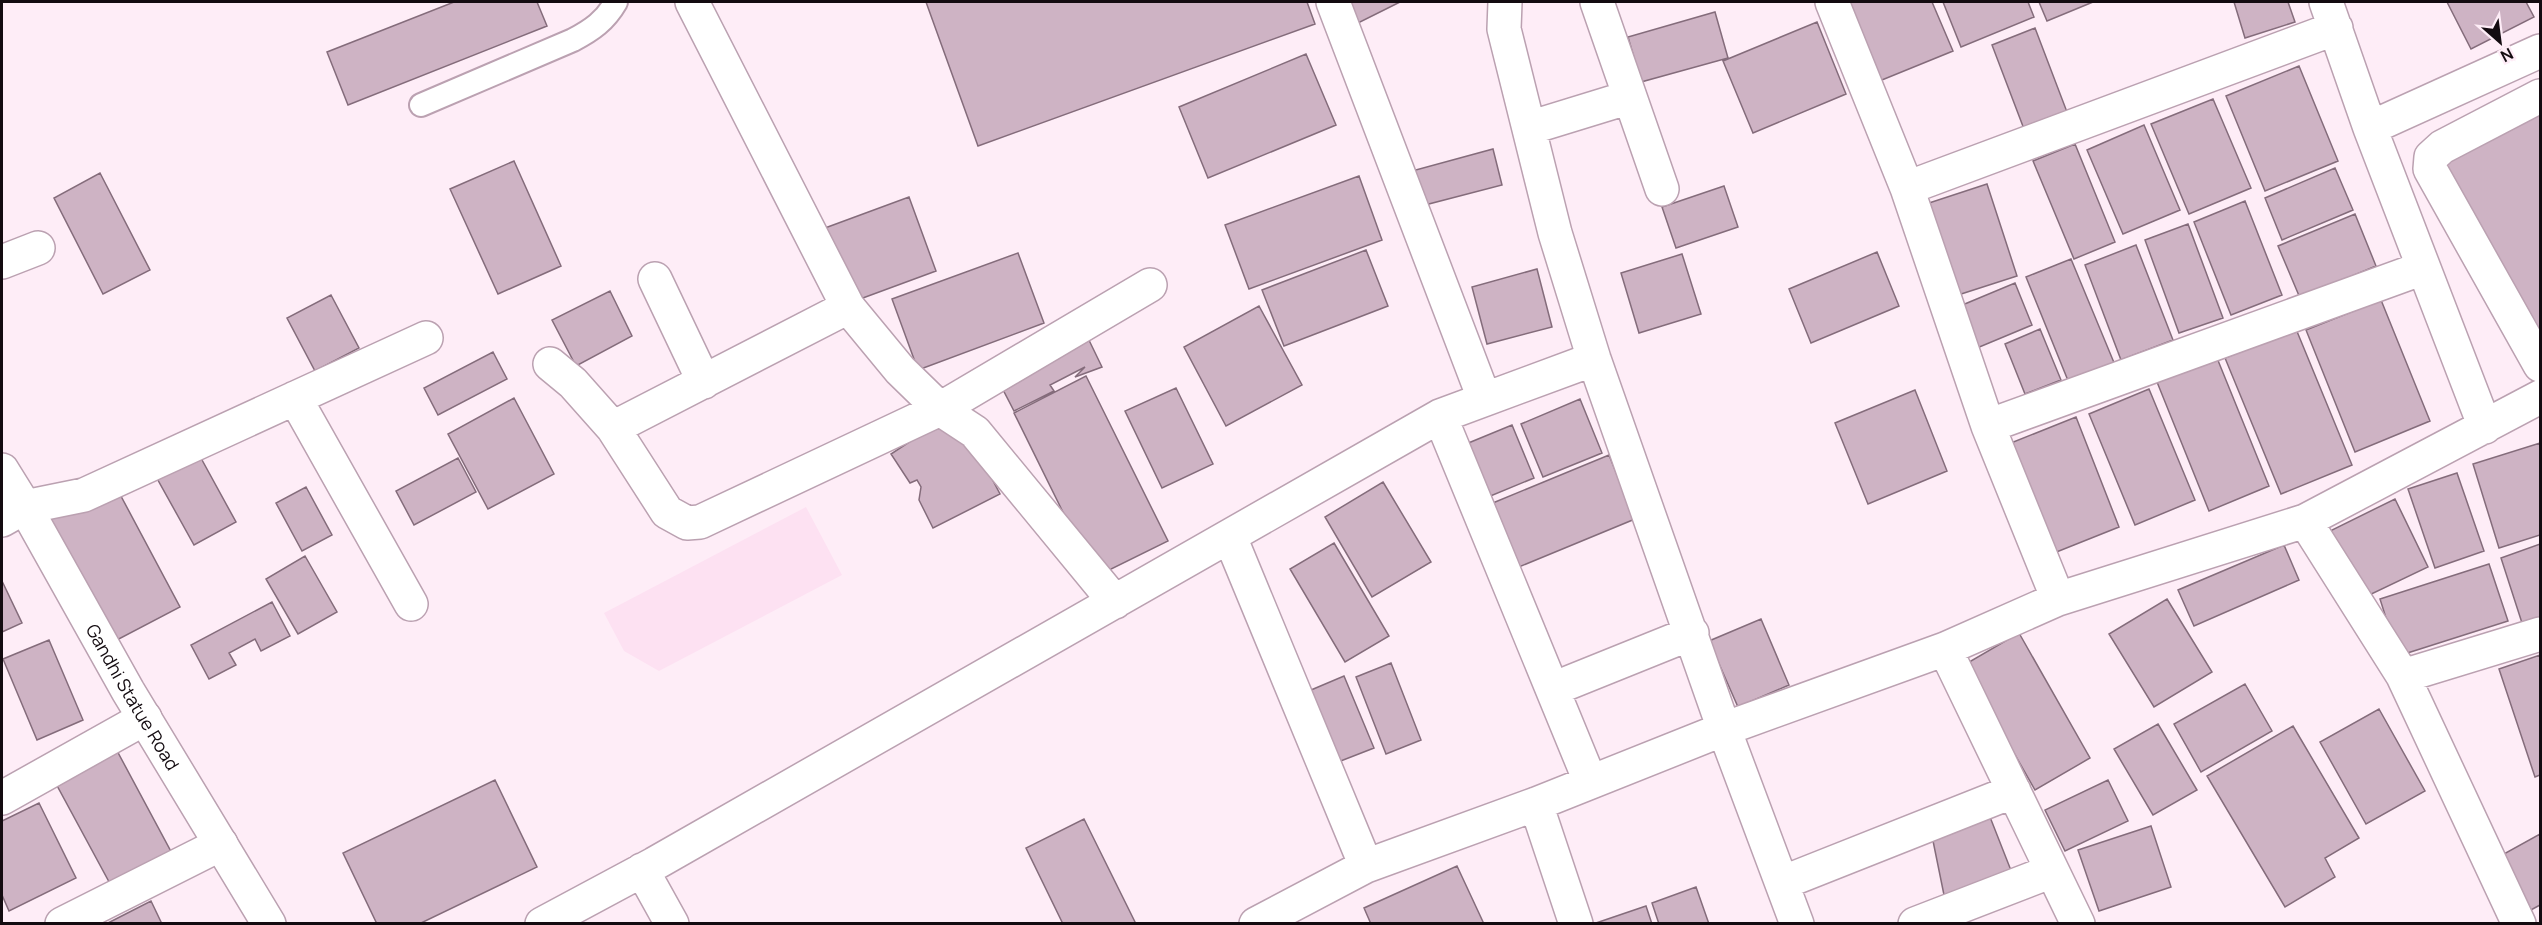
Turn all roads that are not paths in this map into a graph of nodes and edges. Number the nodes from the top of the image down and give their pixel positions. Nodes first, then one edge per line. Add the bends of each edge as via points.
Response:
1 (616, 2) edge
2 (692, 2) edge
3 (1333, 2) edge
4 (1505, 2) edge
5 (1597, 2) edge
6 (1832, 2) edge
7 (2331, 15) edge
8 (2541, 51) edge
9 (2541, 96) edge
10 (1630, 97) junction
11 (421, 105) dead end
12 (1529, 128) junction
13 (2370, 128) junction
14 (1907, 188) junction
15 (1662, 189) dead end
16 (38, 248) dead end
17 (2, 262) edge
18 (2422, 268) junction
19 (655, 279) dead end
20 (1150, 285) dead end
21 (848, 307) junction
22 (426, 338) dead end
23 (1594, 359) junction
24 (550, 364) dead end
25 (2540, 364) edge
26 (704, 381) junction
27 (2541, 397) edge
28 (295, 398) junction
29 (1484, 398) junction
30 (940, 409) junction
31 (1440, 416) junction
32 (1988, 426) junction
33 (2486, 427) junction
34 (613, 428) junction
35 (2, 470) edge
36 (13, 513) edge
37 (2305, 521) junction
38 (1230, 537) junction
39 (2058, 599) junction
40 (1115, 602) junction
41 (411, 604) dead end
42 (1692, 633) junction
43 (2541, 634) edge
44 (1945, 649) junction
45 (2403, 676) junction
46 (1553, 689) junction
47 (144, 718) junction
48 (1724, 729) junction
49 (1590, 781) junction
50 (2014, 791) junction
51 (2, 798) edge
52 (1536, 804) junction
53 (221, 844) junction
54 (1366, 866) junction
55 (642, 870) junction
56 (2052, 871) junction
57 (1782, 883) junction
58 (62, 924) edge
59 (269, 924) edge
60 (542, 924) edge
61 (672, 924) edge
62 (1256, 924) edge
63 (1576, 924) edge
64 (1797, 924) edge
65 (1915, 924) edge
66 (2078, 924) edge
67 (2519, 924) edge

1 - 11 lane via 592,30
2 - 21 street
3 - 29 street
4 - 12 street via 1504,29
5 - 10 street
6 - 14 street
7 - 13 street
7 - 14 street
8 - 13 street
9 - 25 street via 2442,147 2431,157 2430,169
10 - 12 street
10 - 15 street
12 - 23 street via 1555,233
13 - 18 street
14 - 32 street
16 - 17 street
18 - 32 street
18 - 33 street
19 - 26 street
20 - 30 street
21 - 26 street
21 - 30 street via 900,370
22 - 28 street
23 - 29 street
23 - 42 street
24 - 34 street via 573,383
26 - 34 street
27 - 33 street
28 - 36 street via 84,495
28 - 41 street
29 - 31 street
30 - 34 street via 700,522 687,523 667,512
30 - 40 street via 975,432
31 - 38 street
31 - 46 street
32 - 39 street
33 - 37 street
35 - 36 street, Gandhi Statue Road
36 - 47 street, Gandhi Statue Road
37 - 39 street
37 - 45 street
38 - 40 street
38 - 54 street
39 - 44 street
40 - 55 street
42 - 46 street
42 - 48 street
43 - 45 street
44 - 48 street
44 - 50 street
45 - 67 street
46 - 49 street
47 - 51 street
47 - 53 street, Gandhi Statue Road
48 - 49 street
48 - 57 street
49 - 52 street
50 - 56 street
50 - 57 street
52 - 54 street
52 - 63 street
53 - 58 street
53 - 59 street, Gandhi Statue Road
54 - 62 street
55 - 60 street
55 - 61 street
56 - 65 street
56 - 66 street
57 - 64 street

